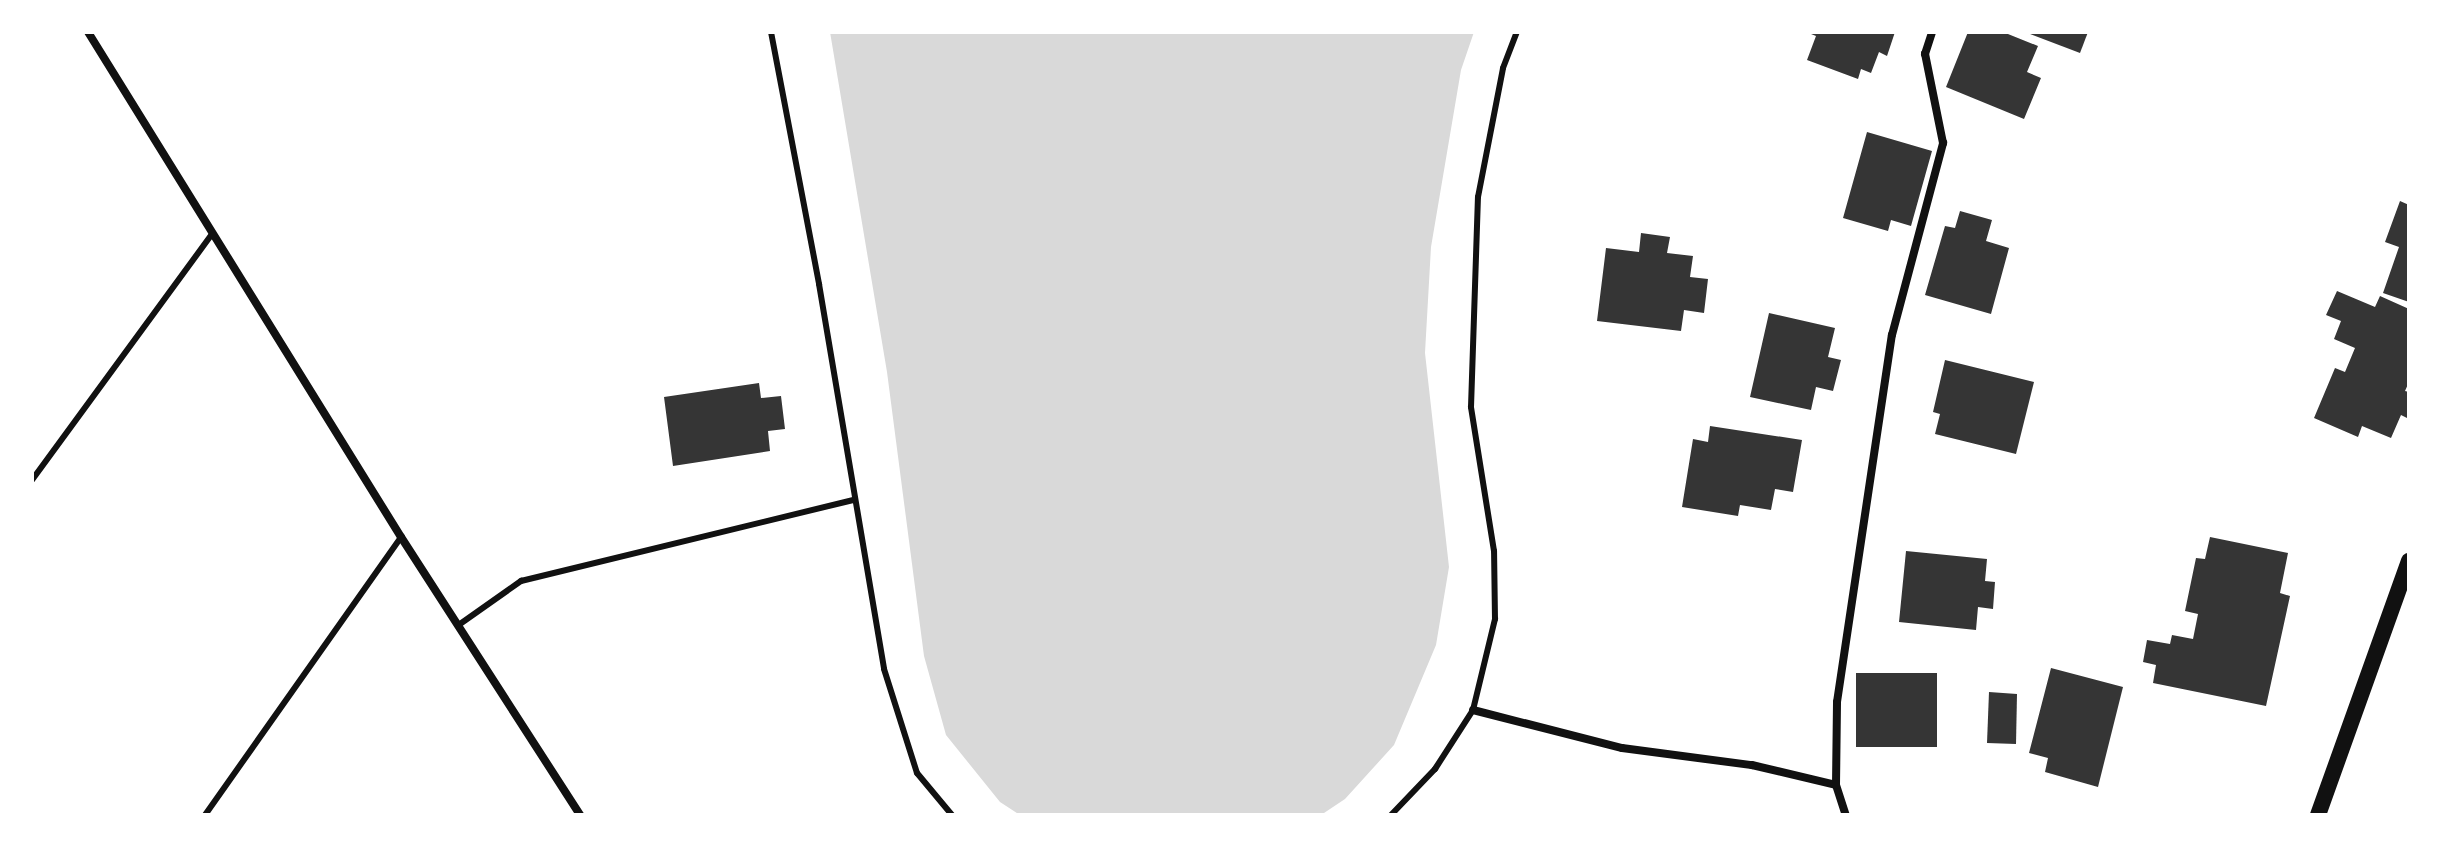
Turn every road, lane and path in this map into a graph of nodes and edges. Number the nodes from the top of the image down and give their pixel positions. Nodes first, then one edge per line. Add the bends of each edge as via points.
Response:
1 (88, 32) edge
2 (771, 32) edge
3 (1517, 32) edge
4 (1932, 32) edge
5 (213, 233) junction
6 (32, 480) edge
7 (853, 500) junction
8 (401, 537) junction
9 (2409, 561) edge
10 (460, 624) junction
11 (1473, 710) junction
12 (1836, 785) junction
13 (205, 815) edge
14 (580, 815) edge
15 (952, 815) edge
16 (1391, 815) edge
17 (1846, 815) edge
18 (2318, 815) edge

1 - 5 street
2 - 7 lane
3 - 11 lane via 1503,68 1478,197 1471,407 1494,551 1495,619
4 - 12 street via 1925,54 1943,143 1892,335 1837,702
5 - 6 lane
5 - 8 street
7 - 10 lane via 521,581
7 - 15 lane via 884,669 917,773
8 - 10 street
8 - 13 lane
9 - 18 main road
10 - 14 street
11 - 12 street via 1622,748 1752,765
11 - 16 lane via 1435,769
12 - 17 street

